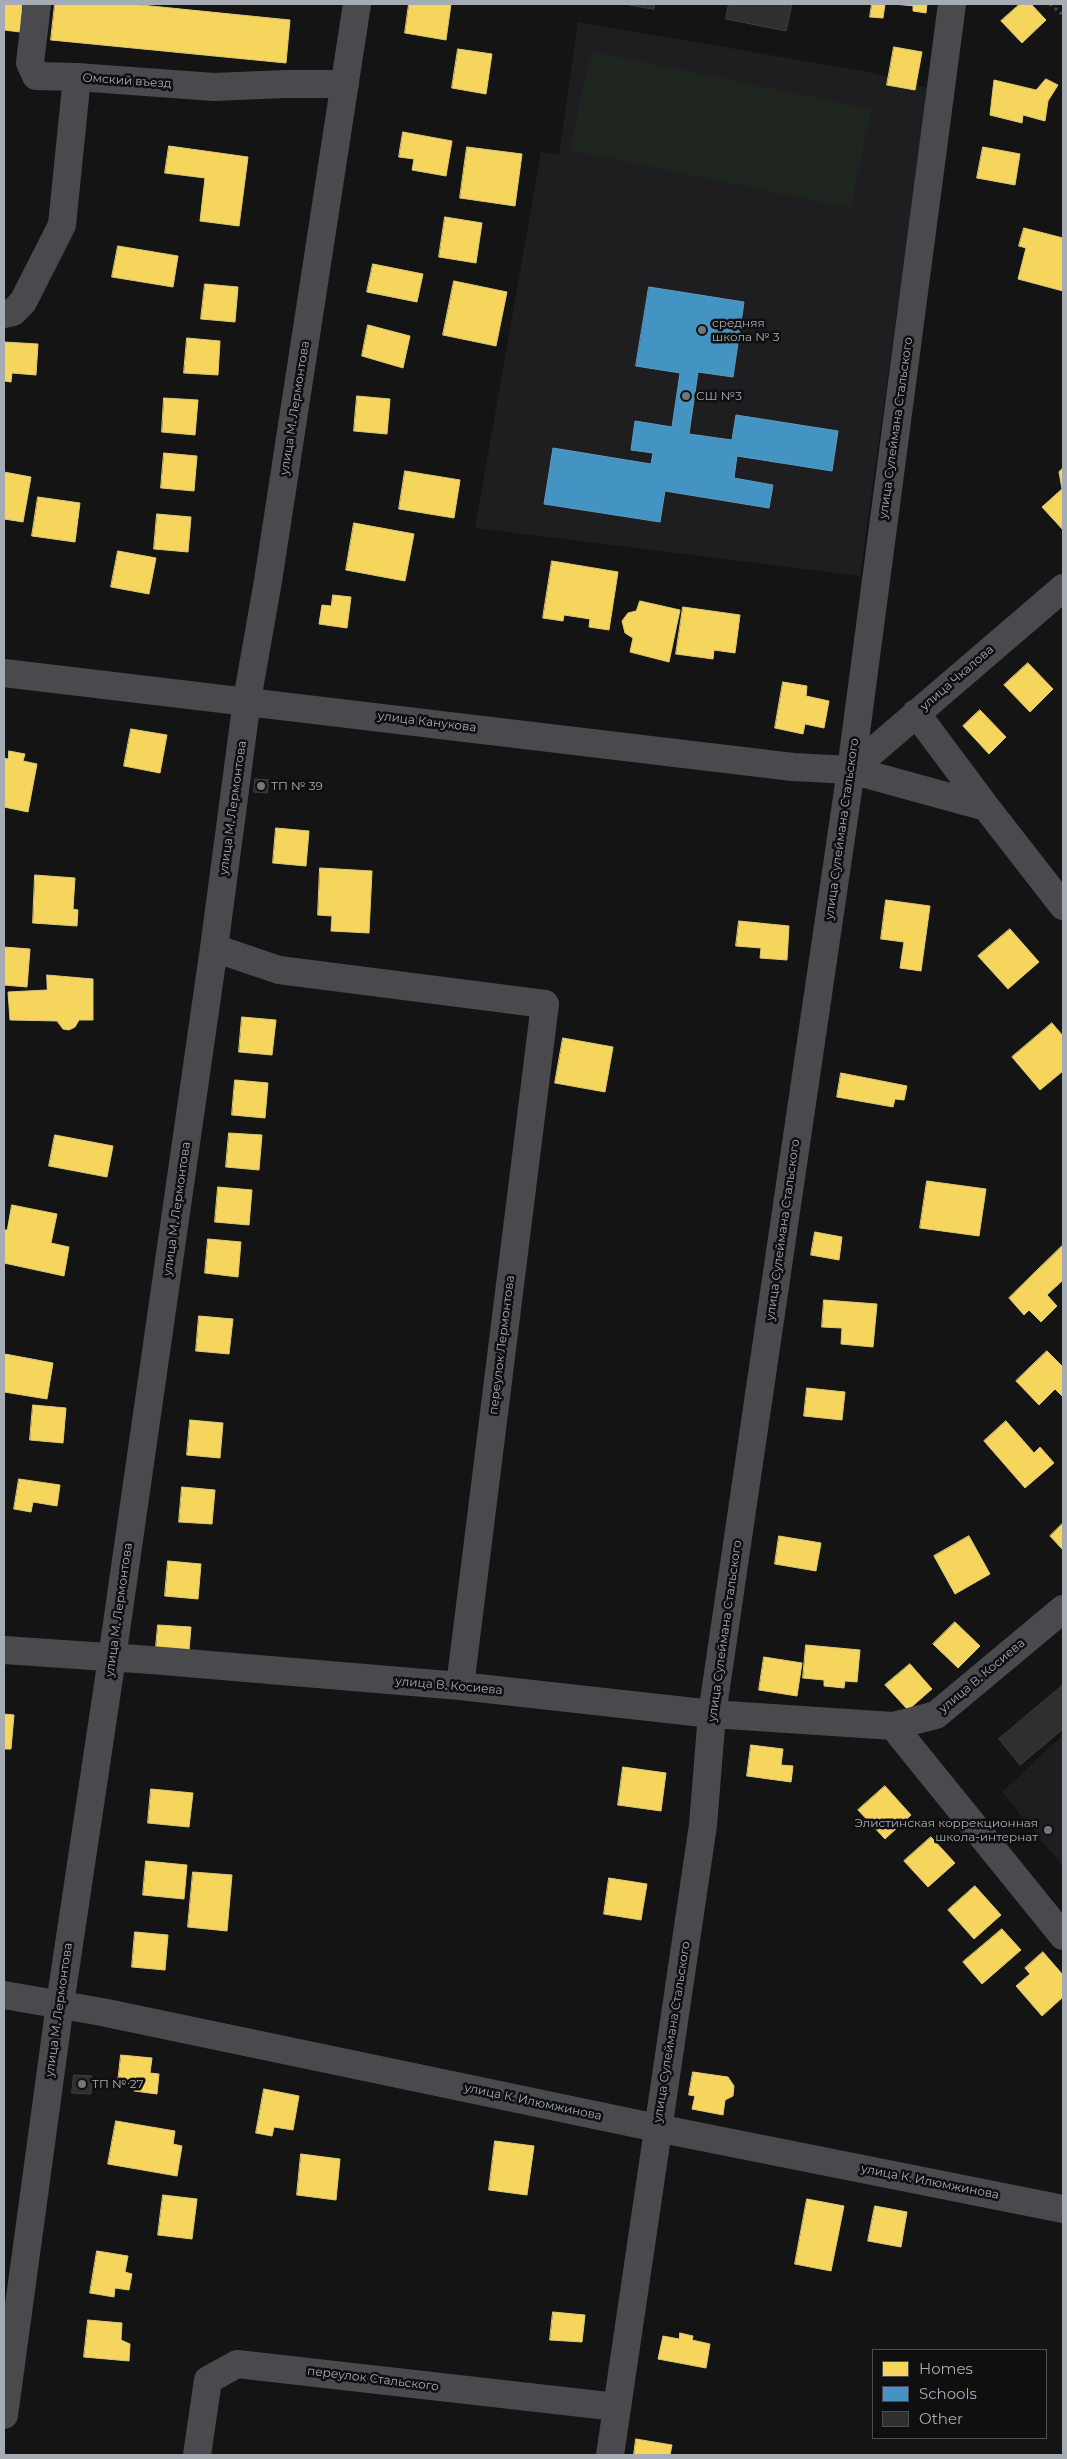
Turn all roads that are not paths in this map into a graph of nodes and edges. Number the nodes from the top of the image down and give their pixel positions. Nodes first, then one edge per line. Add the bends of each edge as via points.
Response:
1 (37, 4) edge
2 (357, 4) edge
3 (952, 4) edge
4 (77, 77) junction
5 (345, 84) junction
6 (4, 314) edge
7 (1063, 588) edge
8 (4, 673) edge
9 (247, 700) junction
10 (916, 713) junction
11 (851, 770) junction
12 (986, 808) junction
13 (1063, 906) edge
14 (214, 948) junction
15 (1063, 1609) edge
16 (4, 1650) edge
17 (112, 1658) junction
18 (460, 1686) junction
19 (712, 1714) junction
20 (893, 1726) junction
21 (1063, 1936) edge
22 (4, 1995) edge
23 (60, 2004) junction
24 (657, 2128) junction
25 (1063, 2209) edge
26 (617, 2407) junction
27 (4, 2415) edge
28 (197, 2455) edge
29 (610, 2455) edge

1 - 4 street via 30,63 36,76
2 - 5 street, улица М. Лермонтова
3 - 11 street, улица Сулеймана Стальского
4 - 5 street, Омский въезд via 214,87
4 - 6 street, Омский въезд via 62,225 23,302 13,312
5 - 9 street, улица М. Лермонтова
7 - 10 street, улица Чкалова
8 - 9 street, улица Канукова
9 - 11 street, улица Канукова via 793,767
9 - 14 street, улица М. Лермонтова
10 - 11 street, улица Чкалова
10 - 12 street
11 - 12 street, улица Канукова
11 - 19 street, улица Сулеймана Стальского
12 - 13 street
14 - 17 street, улица М. Лермонтова
14 - 18 street, переулок Лермонтова via 279,970 545,1004
15 - 20 street, улица В. Косиева via 936,1715
16 - 17 street, улица В. Косиева
17 - 18 street, улица В. Косиева
17 - 23 street, улица М. Лермонтова
18 - 19 street, улица В. Косиева
19 - 20 street, улица В. Косиева
19 - 24 street, улица Сулеймана Стальского via 704,1824
20 - 21 street
22 - 23 street, улица К. Илюмжинова
23 - 24 street, улица К. Илюмжинова
23 - 27 street, улица М. Лермонтова
24 - 25 street, улица К. Илюмжинова
24 - 26 street, улица Сулеймана Стальского
26 - 28 street, переулок Стальского via 237,2364 208,2380
26 - 29 street, улица Сулеймана Стальского

